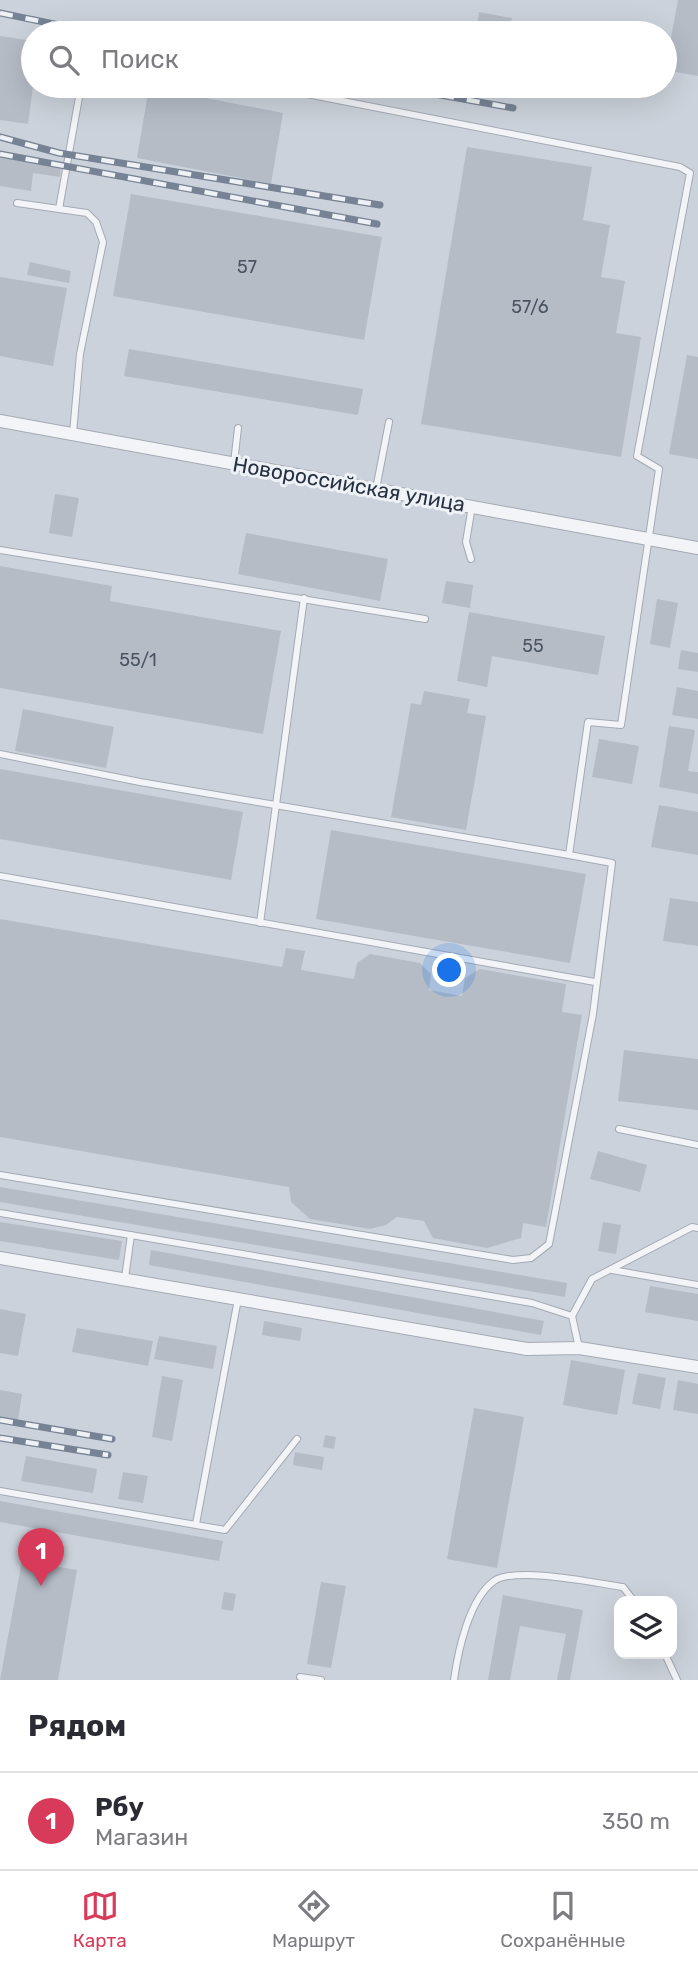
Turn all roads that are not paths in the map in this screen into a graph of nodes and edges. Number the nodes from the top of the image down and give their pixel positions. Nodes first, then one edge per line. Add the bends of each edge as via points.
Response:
1 (79, 98) edge
2 (332, 98) edge
3 (17, 203) dead end
4 (60, 209) junction
5 (0, 421) edge
6 (389, 422) dead end
7 (238, 428) dead end
8 (73, 433) junction
9 (234, 463) junction
10 (376, 489) junction
11 (472, 506) junction
12 (648, 538) junction
13 (698, 548) edge
14 (0, 550) edge
15 (471, 559) dead end
16 (304, 598) junction
17 (425, 620) dead end
18 (0, 754) edge
19 (277, 805) junction
20 (569, 855) junction
21 (0, 876) edge
22 (260, 923) junction
23 (595, 982) junction
24 (619, 1129) dead end
25 (698, 1145) edge
26 (0, 1175) edge
27 (0, 1213) edge
28 (698, 1228) edge
29 (131, 1235) junction
30 (0, 1258) edge
31 (610, 1270) junction
32 (125, 1278) junction
33 (698, 1285) edge
34 (238, 1297) junction
35 (572, 1316) junction
36 (579, 1348) junction
37 (698, 1367) edge
38 (297, 1439) dead end
39 (0, 1491) edge
40 (195, 1524) junction
41 (630, 1596) edge
42 (667, 1659) edge
43 (300, 1677) dead end
44 (321, 1680) edge
45 (454, 1680) edge
46 (677, 1680) edge

1 - 4 lane
2 - 12 lane via 680,167 690,173 637,456 659,469
3 - 4 lane
4 - 8 lane via 87,213 96,222 103,242 80,354
5 - 8 street, Новороссийская улица
6 - 10 lane
7 - 9 lane
8 - 9 street, Новороссийская улица
9 - 10 street, Новороссийская улица
10 - 11 street, Новороссийская улица
11 - 12 street, Новороссийская улица
11 - 15 lane via 466,542
12 - 13 street, Новороссийская улица
12 - 20 lane via 621,725 588,722
14 - 16 lane
16 - 17 lane
16 - 19 lane
18 - 19 lane
19 - 20 lane
19 - 22 lane
20 - 23 lane via 612,863
21 - 22 lane
22 - 23 lane
23 - 26 lane via 593,1014 549,1244 531,1258 464,1254
24 - 25 lane
27 - 29 lane
28 - 31 lane
29 - 32 lane
29 - 35 lane via 532,1303
30 - 32 street
31 - 33 lane
31 - 35 lane via 592,1279
32 - 34 street
34 - 36 street via 527,1349
34 - 40 lane
35 - 36 lane
36 - 37 street
38 - 40 lane via 225,1530
39 - 40 lane
41 - 45 lane via 623,1587 530,1574 496,1580 481,1596 458,1649
42 - 46 lane
43 - 44 lane

